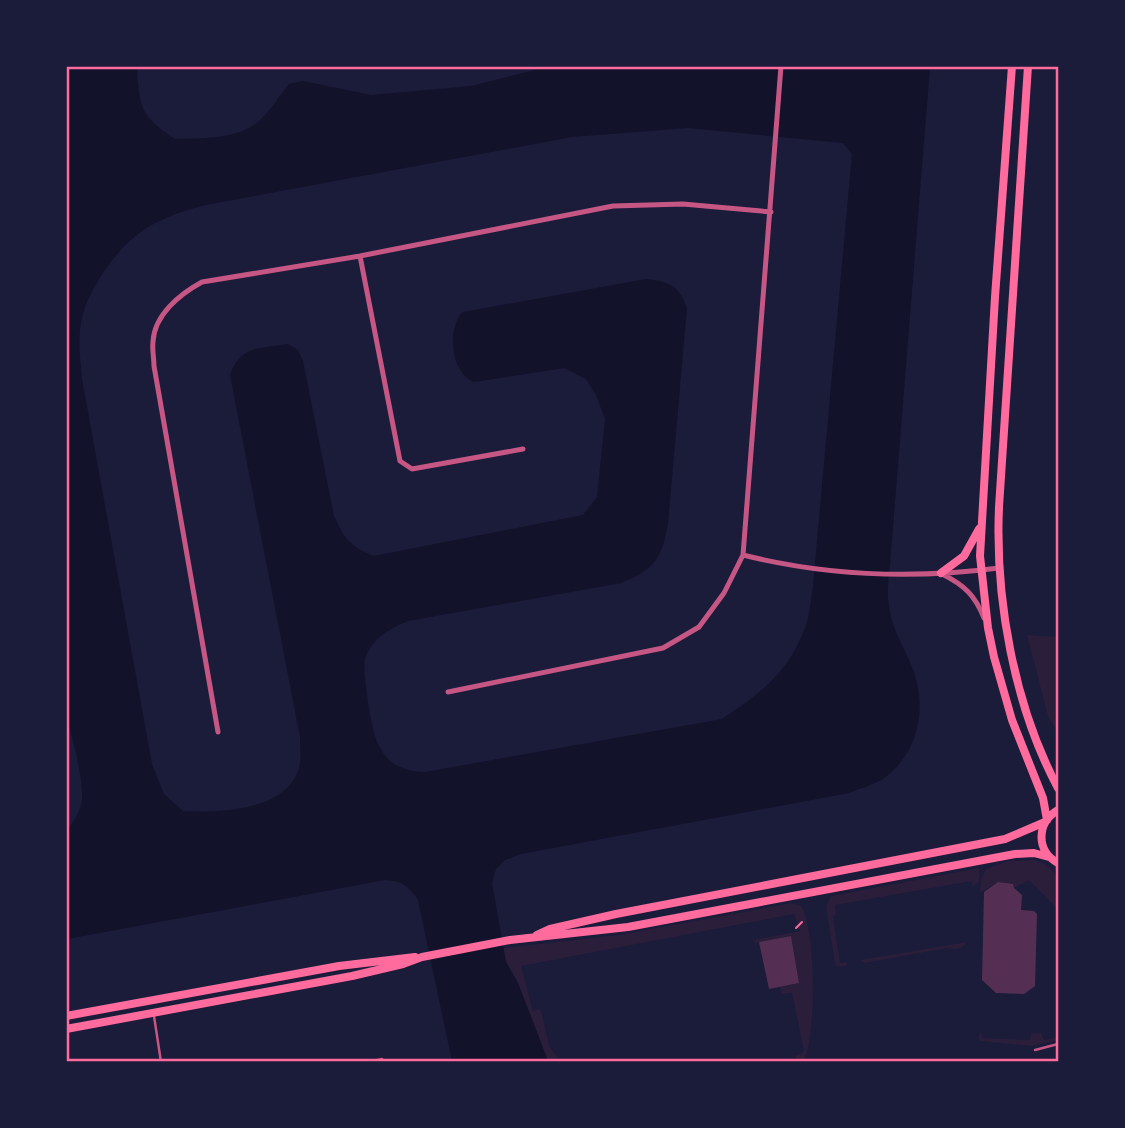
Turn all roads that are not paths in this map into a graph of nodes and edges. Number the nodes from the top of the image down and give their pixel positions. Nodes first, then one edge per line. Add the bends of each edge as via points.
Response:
1 (781, 66) edge
2 (1012, 66) edge
3 (1028, 66) edge
4 (771, 212) junction
5 (360, 256) junction
6 (523, 449) dead end
7 (980, 526) junction
8 (743, 555) junction
9 (999, 568) junction
10 (981, 570) junction
11 (941, 573) junction
12 (988, 628) junction
13 (448, 692) dead end
14 (218, 732) dead end
15 (1059, 788) edge
16 (1059, 810) edge
17 (1046, 821) junction
18 (1049, 857) junction
19 (1059, 863) edge
20 (534, 936) junction
21 (422, 957) junction
22 (153, 1013) junction
23 (66, 1016) edge
24 (66, 1030) edge
25 (1059, 1044) edge
26 (1035, 1050) dead end
27 (161, 1062) edge
28 (369, 1062) edge
29 (383, 1062) edge

1 - 4 street
2 - 7 main road
3 - 9 main road via 999,494
4 - 5 street via 684,204 612,206
4 - 8 street
5 - 6 street via 400,461 412,469
5 - 14 street via 202,282 184,292 163,314 153,340
7 - 10 main road
7 - 11 main road via 964,556
8 - 11 street via 811,569
8 - 13 street via 724,593 699,627 663,648
9 - 10 street
9 - 15 main road via 1018,680
10 - 11 street
10 - 12 main road
11 - 12 street via 970,592
12 - 17 main road via 1006,702 1043,797
16 - 17 main road
17 - 18 main road via 1041,843
17 - 20 main road via 1005,839 616,914
18 - 19 main road
18 - 20 main road via 1034,853 999,857 628,927
20 - 21 main road
21 - 22 main road via 352,976
21 - 23 main road via 339,966
22 - 24 main road
22 - 27 lane
25 - 26 lane
28 - 29 lane

